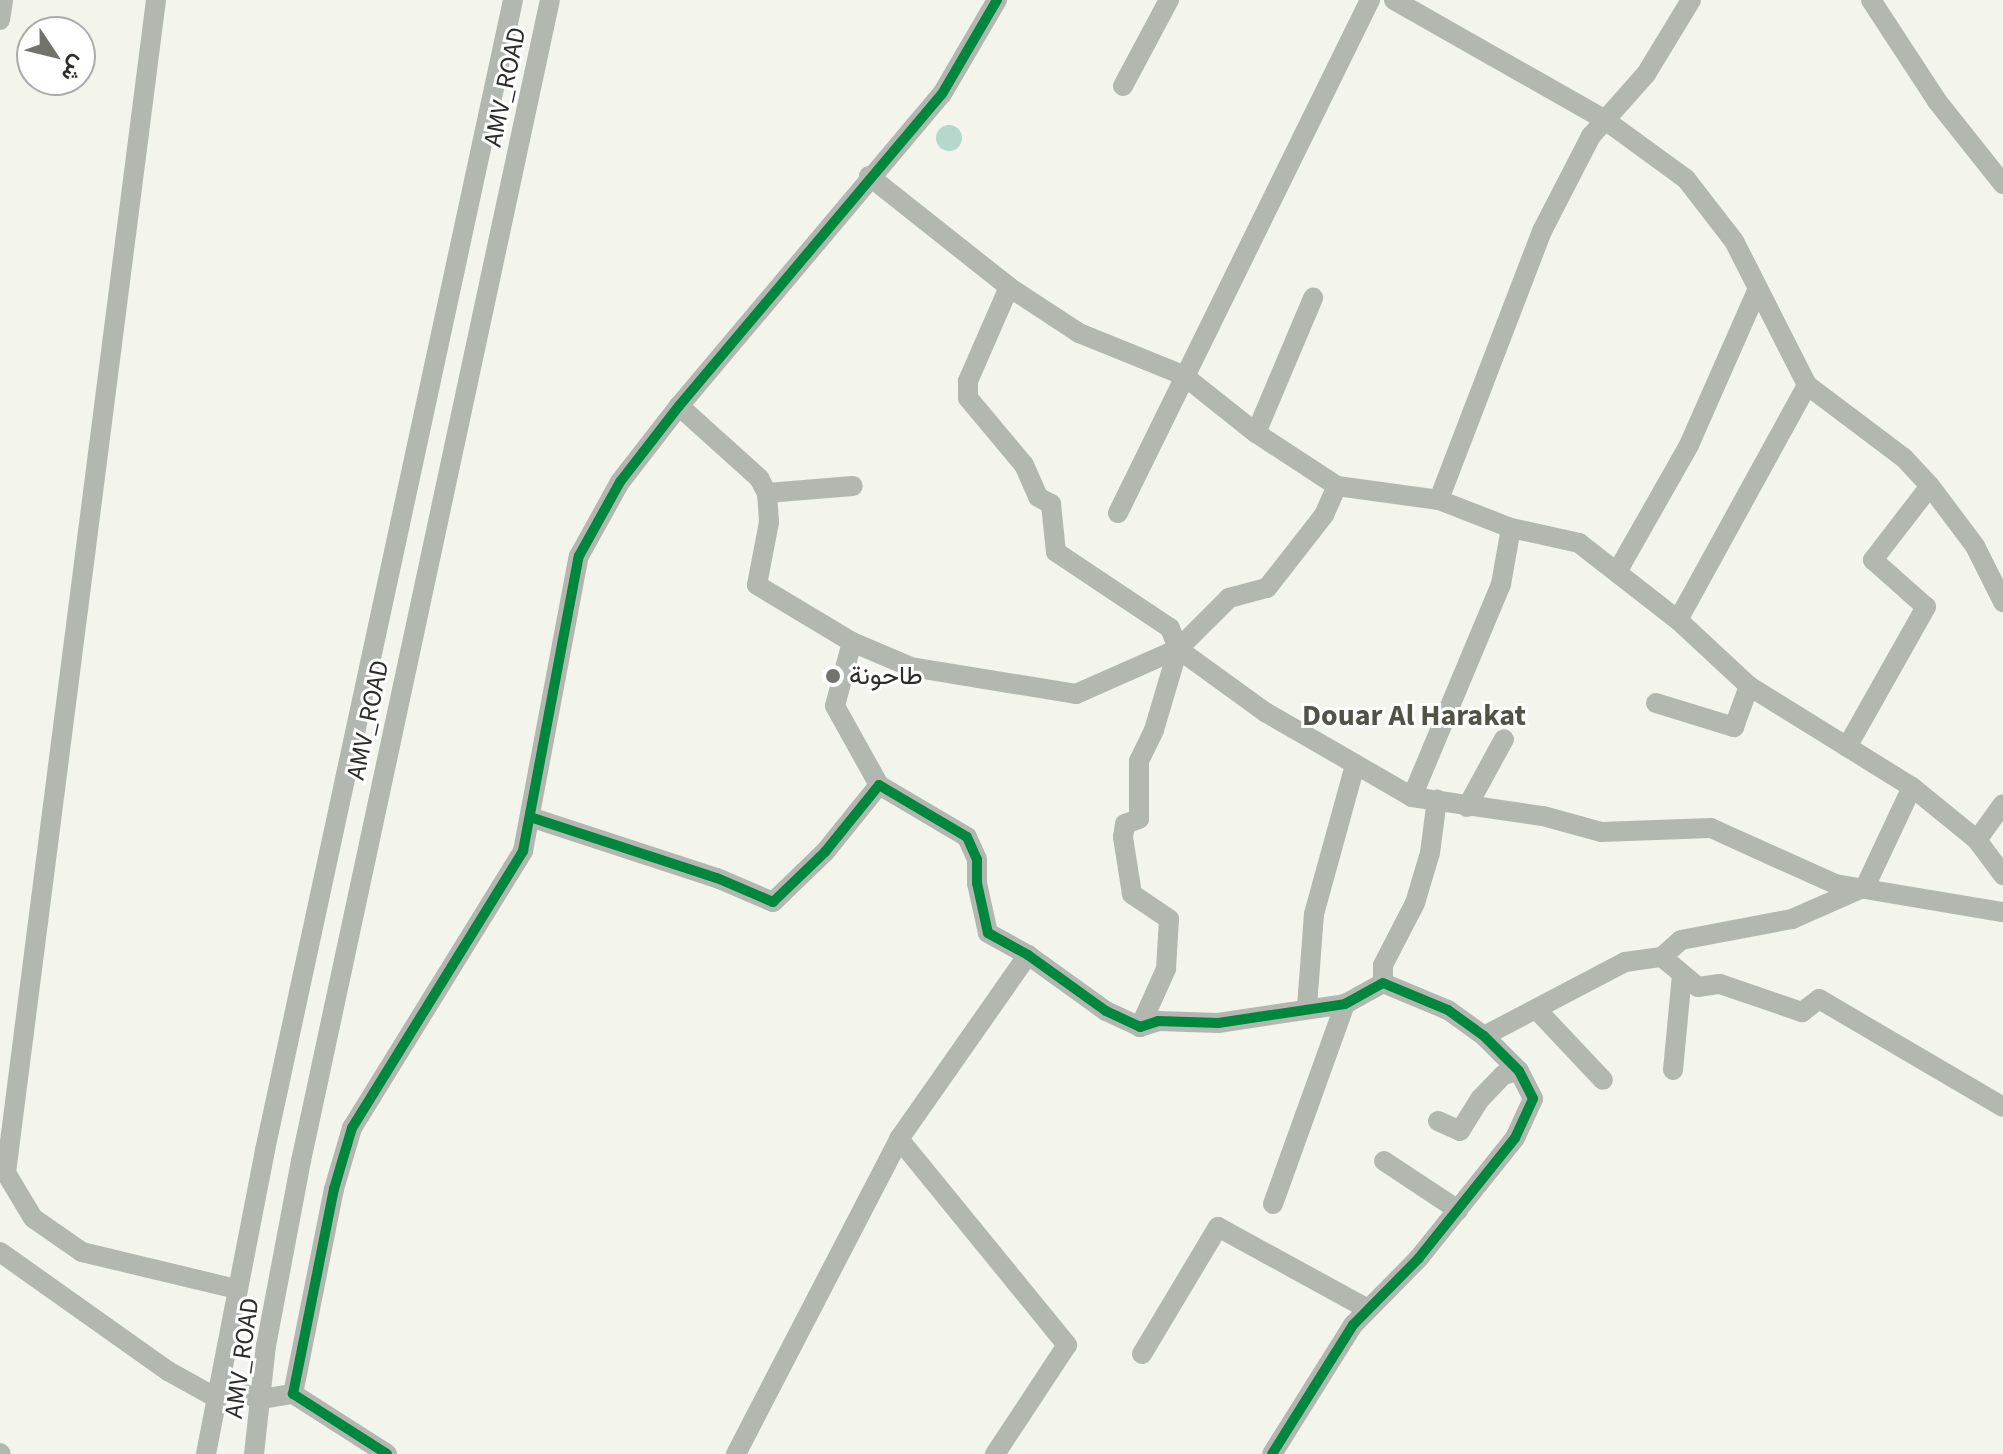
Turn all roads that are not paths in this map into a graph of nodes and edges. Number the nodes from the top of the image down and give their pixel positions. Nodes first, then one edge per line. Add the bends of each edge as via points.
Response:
1 (3, 0) edge
2 (156, 0) edge
3 (513, 0) edge
4 (550, 0) edge
5 (997, 0) edge
6 (1169, 0) edge
7 (1370, 0) edge
8 (1394, 0) edge
9 (1691, 0) edge
10 (1871, 0) edge
11 (0, 20) edge
12 (1123, 86) dead end
13 (1605, 120) junction
14 (869, 176) junction
15 (2003, 184) edge
16 (1009, 287) junction
17 (1757, 291) junction
18 (1313, 298) dead end
19 (1183, 375) junction
20 (1807, 385) junction
21 (679, 406) junction
22 (1256, 433) junction
23 (853, 486) dead end
24 (1337, 486) junction
25 (1930, 486) junction
26 (767, 493) junction
27 (1439, 500) junction
28 (1118, 513) dead end
29 (1511, 528) junction
30 (1617, 572) junction
31 (2003, 602) edge
32 (1678, 620) junction
33 (852, 642) junction
34 (1178, 649) junction
35 (1749, 686) junction
36 (1656, 703) dead end
37 (1504, 739) dead end
38 (1847, 747) junction
39 (1355, 765) junction
40 (879, 785) junction
41 (1912, 787) junction
42 (1412, 797) junction
43 (1437, 799) junction
44 (2003, 804) edge
45 (1467, 807) junction
46 (530, 817) junction
47 (1977, 840) junction
48 (2003, 875) edge
49 (1865, 887) junction
50 (2003, 912) edge
51 (1028, 955) junction
52 (1662, 957) junction
53 (1682, 974) junction
54 (1383, 983) junction
55 (1345, 1004) junction
56 (1307, 1007) junction
57 (1537, 1010) junction
58 (1140, 1027) junction
59 (1484, 1036) junction
60 (1673, 1070) dead end
61 (1519, 1071) junction
62 (1603, 1080) dead end
63 (2003, 1107) edge
64 (1438, 1121) dead end
65 (899, 1139) junction
66 (1384, 1161) dead end
67 (1273, 1204) dead end
68 (1458, 1210) junction
69 (0, 1252) edge
70 (236, 1289) junction
71 (1368, 1309) junction
72 (1142, 1354) dead end
73 (293, 1394) junction
74 (215, 1397) junction
75 (261, 1399) junction
76 (206, 1454) edge
77 (254, 1454) edge
78 (387, 1454) edge
79 (736, 1454) edge
80 (995, 1454) edge
81 (1272, 1454) edge

1 - 11 street
2 - 70 street via 6,1173 33,1218 82,1252
3 - 70 street
4 - 75 street, AMV_ROAD via 301,1161
5 - 14 street via 942,94
6 - 12 street
7 - 19 street
8 - 13 street
9 - 13 street via 1646,74
10 - 15 street via 1937,101
13 - 17 street via 1686,179 1734,241
13 - 27 street via 1591,136 1542,231
14 - 16 street
14 - 21 street
16 - 19 street via 1079,333
16 - 34 street via 968,381 968,398 1024,465 1038,497 1051,504 1059,542 1056,552 1170,628
17 - 20 street
17 - 30 street via 1689,445
18 - 22 street
19 - 22 street
19 - 28 street
20 - 25 street via 1904,458
20 - 32 street
21 - 26 street via 759,478
21 - 46 street via 611,495 579,556
22 - 24 street
23 - 26 street
24 - 27 street
24 - 34 street via 1324,515 1283,574 1267,588 1229,598
25 - 31 street via 1975,546
25 - 38 street via 1873,560 1926,607
26 - 33 street via 769,522 757,585
27 - 29 street
29 - 30 street via 1579,543
29 - 42 street via 1501,584
30 - 32 street
32 - 35 street
33 - 34 street via 911,667 1076,694
33 - 40 street via 835,706
34 - 39 street via 1265,712
34 - 58 street via 1139,761 1139,819 1125,824 1123,837 1132,894 1169,919 1166,969
35 - 36 street via 1734,727
35 - 38 street
37 - 45 street
38 - 41 street
39 - 42 street
39 - 56 street via 1314,914
40 - 46 street via 825,852 773,902 717,878
40 - 51 street via 967,837 977,859 988,933
41 - 47 street
41 - 49 street
42 - 43 street
43 - 45 street
43 - 54 street via 1430,853 1415,903 1383,965
44 - 47 street
45 - 49 street via 1543,816 1601,832 1711,828 1835,884
46 - 73 street via 513,875 346,1142
47 - 48 street
49 - 50 street
49 - 52 street via 1792,919 1681,940
51 - 58 street via 1106,1011
51 - 65 street
52 - 53 street
52 - 57 street via 1625,962
53 - 60 street
53 - 63 street via 1698,987 1720,984 1802,1012 1819,999
54 - 55 street
54 - 59 street via 1448,1010
55 - 56 street
55 - 67 street
56 - 58 street via 1218,1023 1158,1021
57 - 59 street
57 - 62 street
59 - 61 street
61 - 64 street via 1495,1083 1460,1131
61 - 68 street via 1533,1099 1515,1138
65 - 79 street
65 - 80 street via 1067,1345
66 - 68 street
68 - 71 street
69 - 74 street via 168,1371
70 - 74 street
71 - 72 street via 1218,1227
71 - 81 street via 1325,1363
73 - 75 street
73 - 78 street
74 - 75 street via 235,1391
74 - 76 street
75 - 77 street, AMV_ROAD

